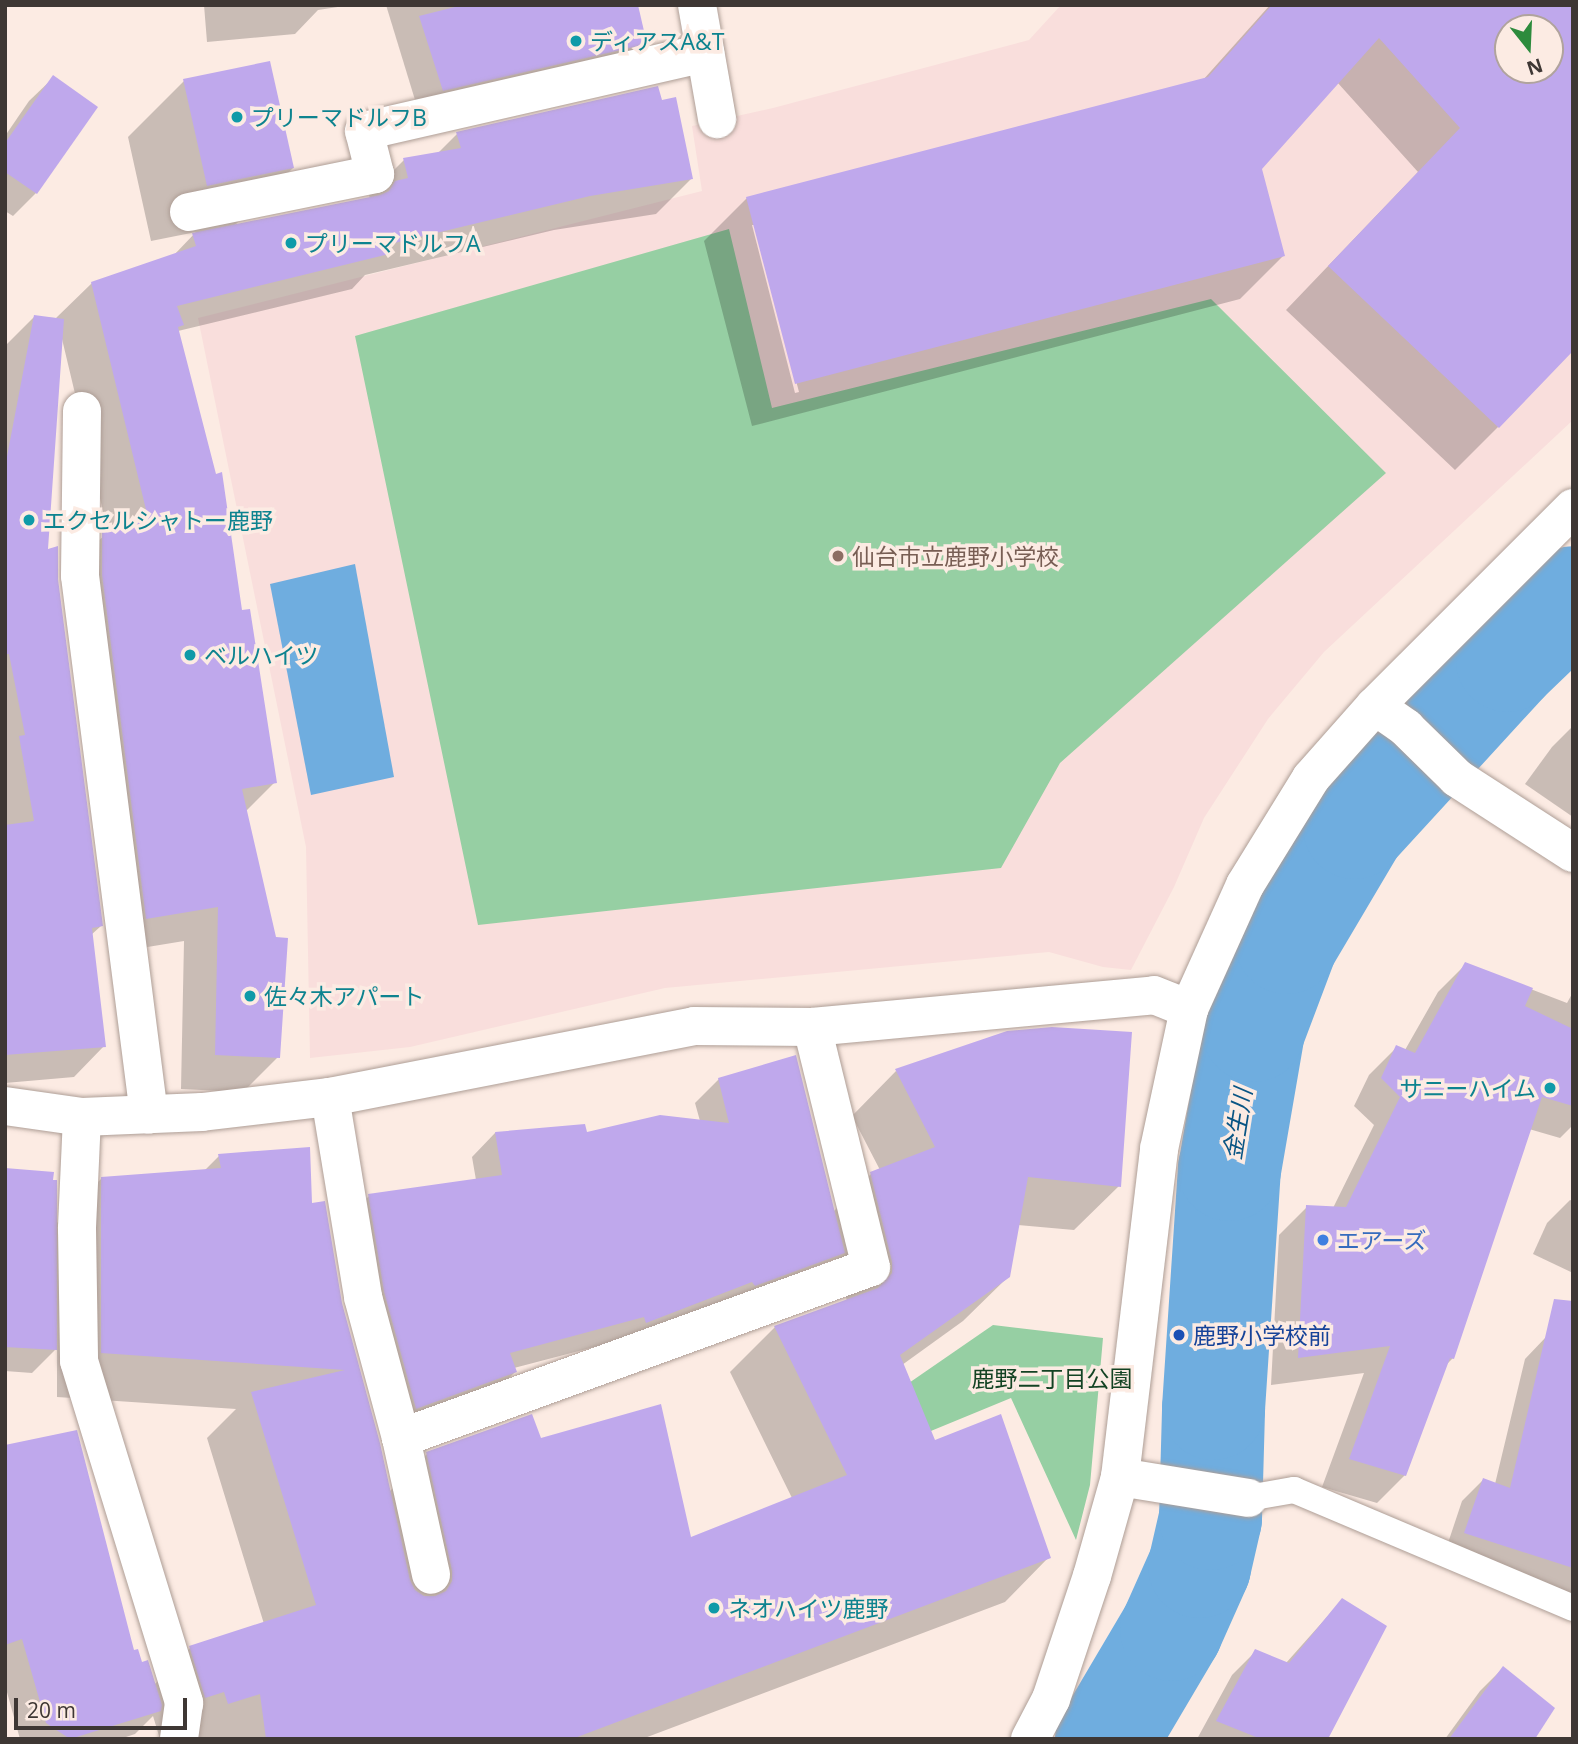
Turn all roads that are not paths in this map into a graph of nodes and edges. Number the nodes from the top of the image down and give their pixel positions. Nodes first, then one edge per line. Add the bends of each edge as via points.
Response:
1 (697, 5) edge
2 (705, 53) junction
3 (718, 119) dead end
4 (189, 212) dead end
5 (82, 411) dead end
6 (1573, 508) edge
7 (1375, 706) junction
8 (1573, 853) edge
9 (1189, 1009) junction
10 (811, 1027) junction
11 (330, 1097) junction
12 (5, 1105) edge
13 (149, 1115) junction
14 (82, 1117) junction
15 (401, 1438) junction
16 (1120, 1477) junction
17 (1248, 1498) joint
18 (431, 1575) dead end
19 (1573, 1608) edge
20 (178, 1739) edge
21 (1030, 1739) edge

1 - 2 street
2 - 3 street
2 - 4 street via 364,131 375,174
5 - 13 street via 80,576
6 - 7 street
7 - 8 street via 1406,728 1457,778
7 - 9 street via 1311,778 1245,885
9 - 10 street via 1154,995
9 - 16 street via 1159,1149
10 - 11 street via 694,1026
10 - 15 street via 871,1267
11 - 13 street
11 - 15 street via 363,1297
12 - 14 street
13 - 14 street
14 - 20 street via 77,1228 79,1361 184,1703
15 - 18 street
16 - 17 street
16 - 21 street via 1093,1576 1051,1699
17 - 19 lane via 1294,1490

